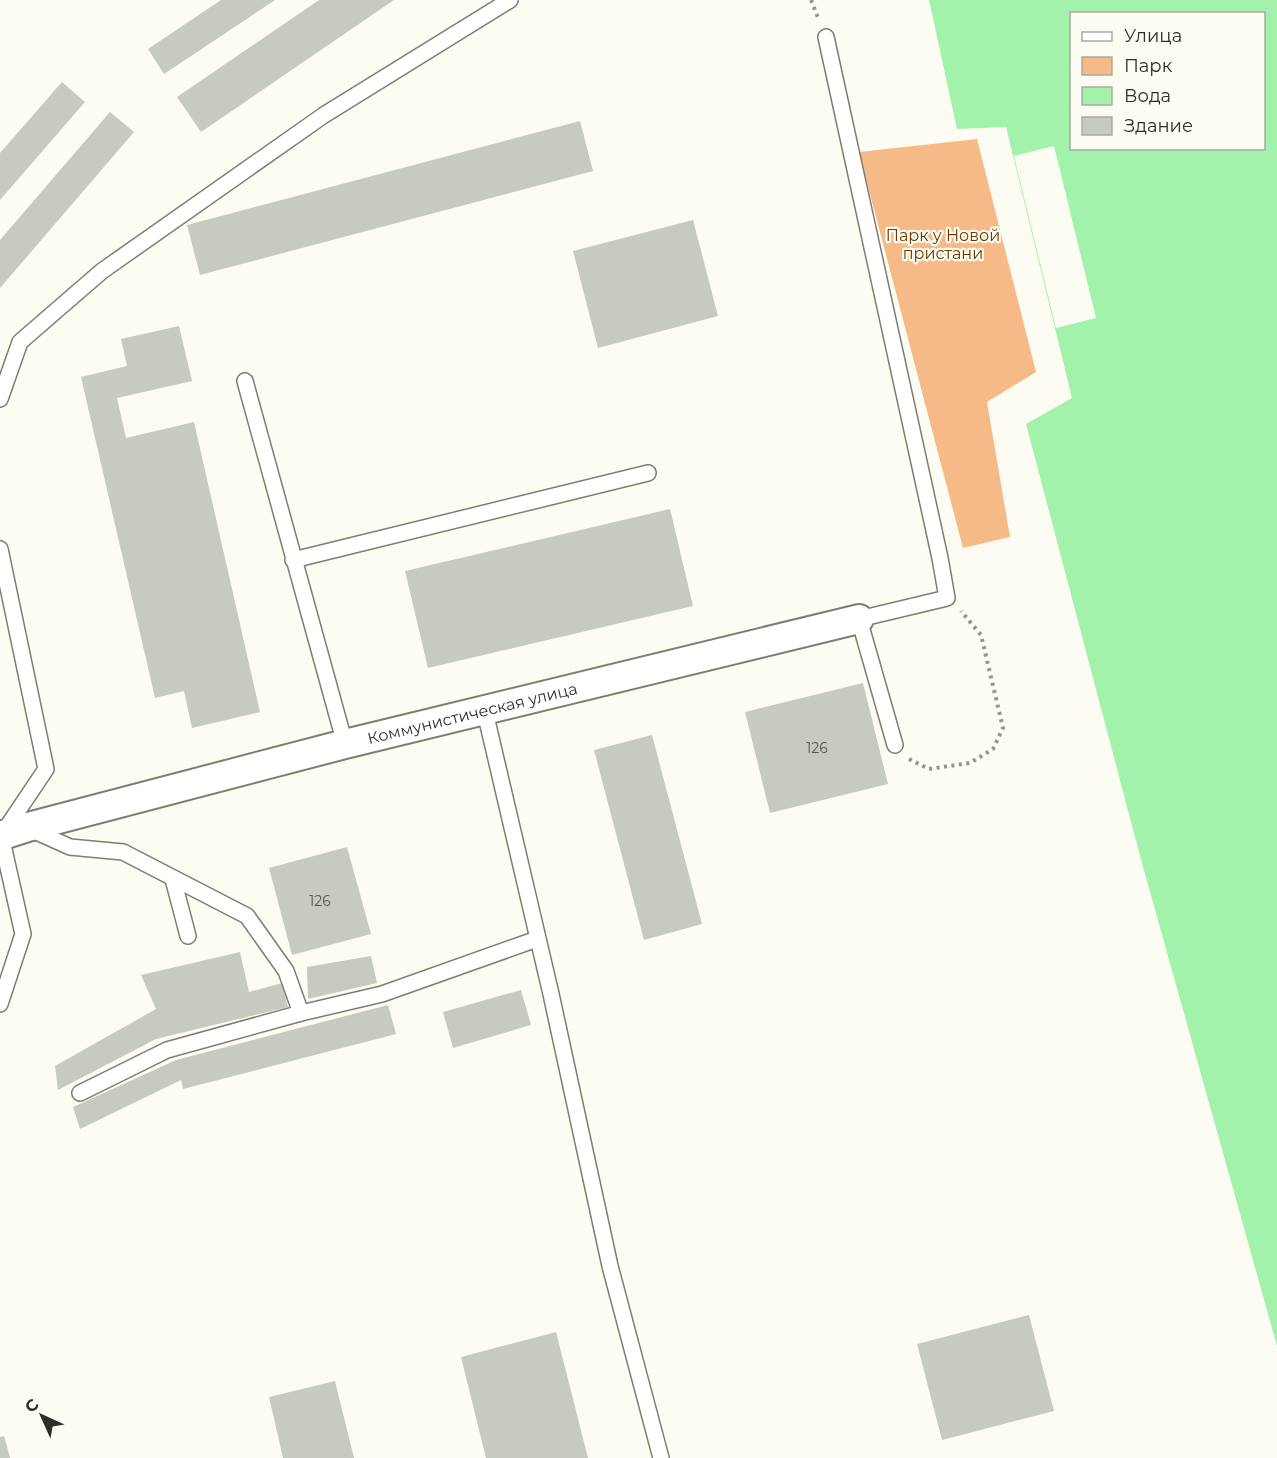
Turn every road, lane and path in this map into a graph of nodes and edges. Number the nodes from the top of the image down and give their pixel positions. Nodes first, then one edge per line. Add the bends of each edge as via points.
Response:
1 (510, 0) edge
2 (826, 37) dead end
3 (245, 381) dead end
4 (0, 399) edge
5 (648, 472) dead end
6 (0, 549) edge
7 (293, 560) junction
8 (947, 598) junction
9 (859, 619) junction
10 (485, 712) junction
11 (345, 744) junction
12 (895, 745) joint
13 (10, 833) edge
14 (173, 879) junction
15 (188, 936) dead end
16 (537, 939) junction
17 (0, 1004) edge
18 (301, 1013) junction
19 (80, 1093) dead end
20 (661, 1458) edge

1 - 4 lane via 324,115 102,271 20,342
2 - 8 lane
3 - 7 lane
5 - 7 lane
6 - 13 lane via 46,769
7 - 11 lane
8 - 9 lane, Коммунистическая улица
8 - 12 path via 981,635 1003,728 993,749 970,763 929,769 912,762
9 - 10 street, Коммунистическая улица
9 - 12 lane
10 - 11 street, Коммунистическая улица
10 - 16 lane
11 - 13 street, Коммунистическая улица
13 - 14 lane via 70,847 123,852
13 - 17 lane via 23,933
14 - 15 lane
14 - 18 lane via 247,916 286,971
16 - 18 lane via 382,994
16 - 20 lane via 610,1266
18 - 19 lane via 167,1050

